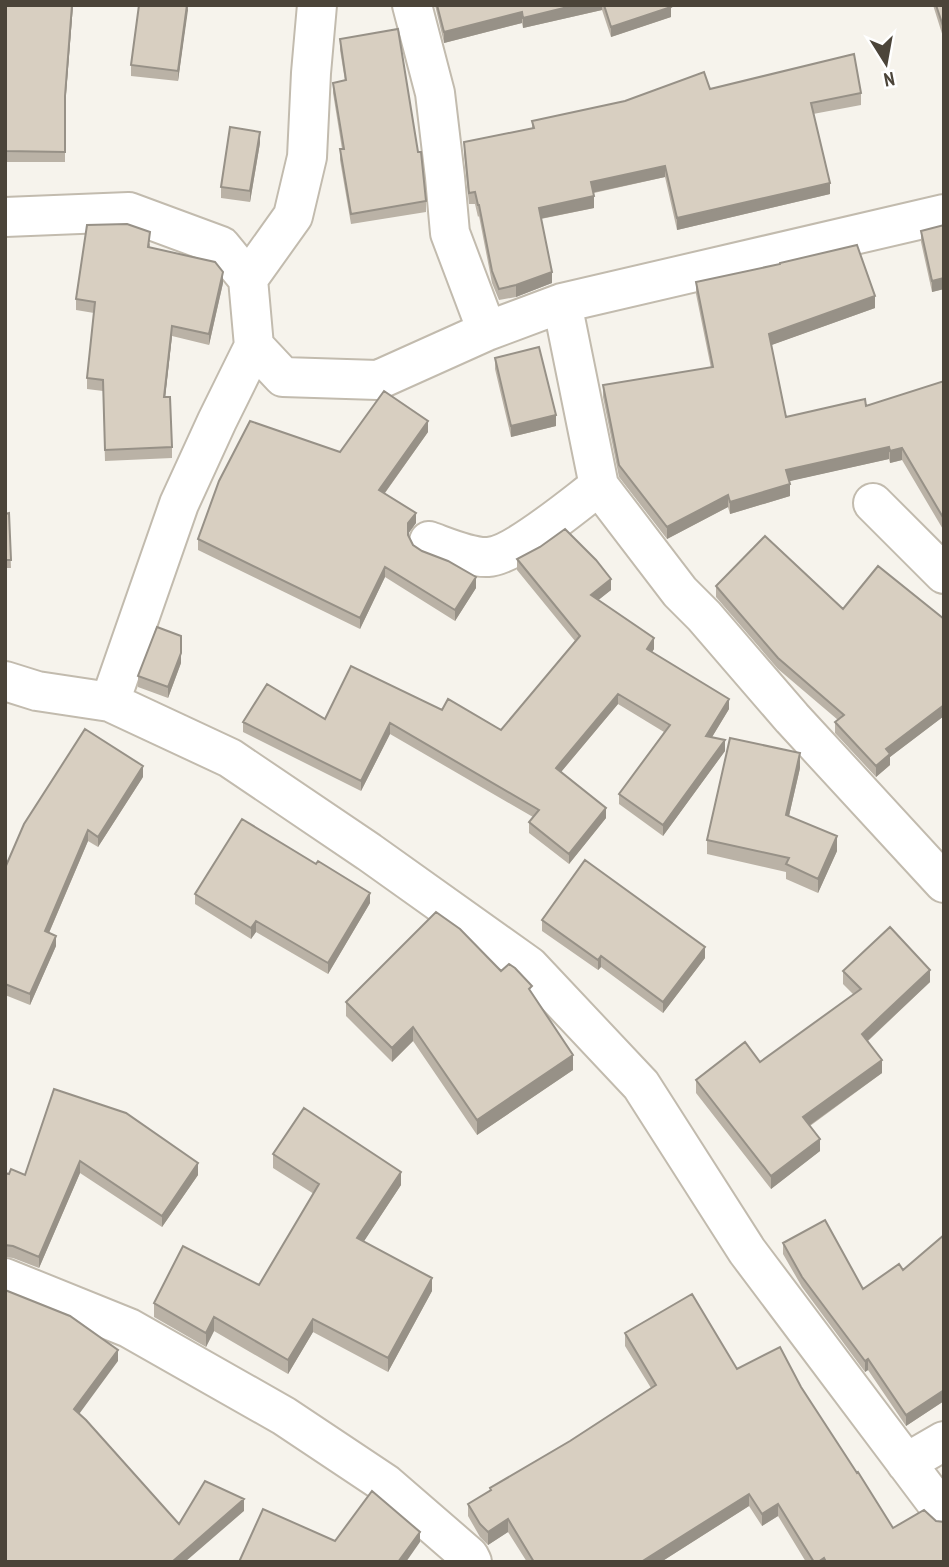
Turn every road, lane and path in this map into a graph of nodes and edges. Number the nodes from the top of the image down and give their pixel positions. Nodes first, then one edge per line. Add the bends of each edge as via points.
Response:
1 (317, 5) edge
2 (412, 5) edge
3 (944, 214) edge
4 (5, 217) edge
5 (248, 279) junction
6 (562, 303) junction
7 (487, 331) junction
8 (254, 346) junction
9 (599, 486) junction
10 (873, 503) dead end
11 (429, 541) dead end
12 (944, 574) edge
13 (5, 681) edge
14 (110, 702) junction
15 (944, 884) edge
16 (5, 1278) edge
17 (944, 1441) edge
18 (906, 1463) junction
19 (944, 1513) edge
20 (472, 1562) edge

1 - 5 street via 307,157 293,216
2 - 7 street via 435,93 450,233
3 - 6 street
4 - 5 street via 129,212 221,246
5 - 8 street
6 - 7 street
6 - 9 street
7 - 8 street via 378,380 283,377
8 - 14 street via 179,504
9 - 11 street via 498,556 485,558
9 - 15 street via 680,592
10 - 12 street
13 - 14 street via 37,691
14 - 18 street via 230,758 529,966 641,1085 747,1251
16 - 20 street via 129,1328 284,1416 386,1484
17 - 18 street
18 - 19 street

